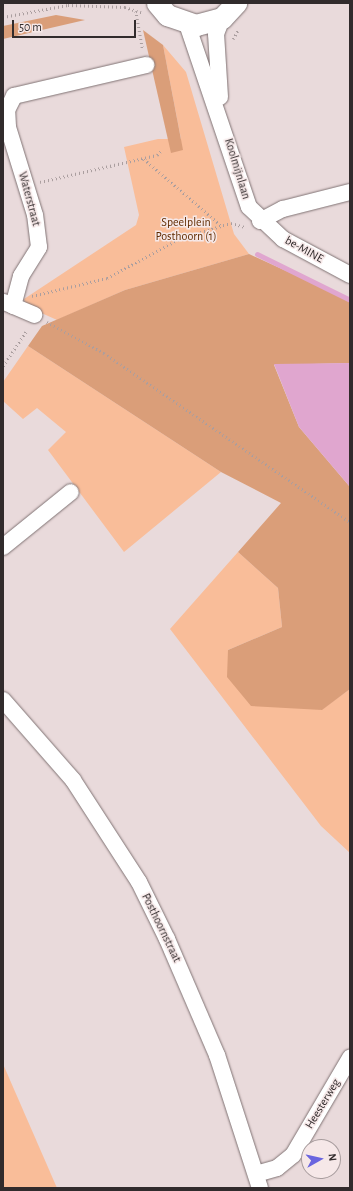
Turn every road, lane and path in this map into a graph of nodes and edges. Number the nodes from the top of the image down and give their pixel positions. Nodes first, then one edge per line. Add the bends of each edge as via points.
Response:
1 (157, 3) edge
2 (126, 7) dead end
3 (136, 10) dead end
4 (229, 10) edge
5 (3, 17) edge
6 (187, 24) junction
7 (146, 65) joint
8 (5, 110) edge
9 (221, 115) junction
10 (164, 148) dead end
11 (144, 158) junction
12 (26, 185) junction
13 (350, 192) edge
14 (254, 224) junction
15 (222, 226) junction
16 (350, 275) edge
17 (10, 303) edge
18 (34, 315) junction
19 (3, 366) edge
20 (71, 492) dead end
21 (350, 522) edge
22 (3, 546) edge
23 (3, 700) edge
24 (350, 1058) edge
25 (258, 1181) edge

1 - 6 main road, Koolmijnlaan via 168,15
2 - 5 path via 68,6
3 - 7 path
4 - 6 main road, Koolmijnlaan via 209,23
4 - 9 street, Koolmijnlaan via 216,34
6 - 9 street, Koolmijnlaan
7 - 8 street, Waterstraat via 14,96
8 - 12 street, Waterstraat
9 - 14 street, Koolmijnlaan
10 - 11 path via 157,155
11 - 12 path
11 - 15 path
12 - 17 street, Waterstraat via 36,215 39,247 21,276
13 - 14 street via 283,209
14 - 15 path via 231,223
14 - 16 street, be-MINE
15 - 17 path via 181,238 107,278
17 - 18 street
18 - 19 path
18 - 21 path via 104,353 224,439
20 - 22 street
23 - 25 street, Posthoornstraat via 73,780 139,882 168,938 217,1054
24 - 25 street, Heesterweg via 293,1155

